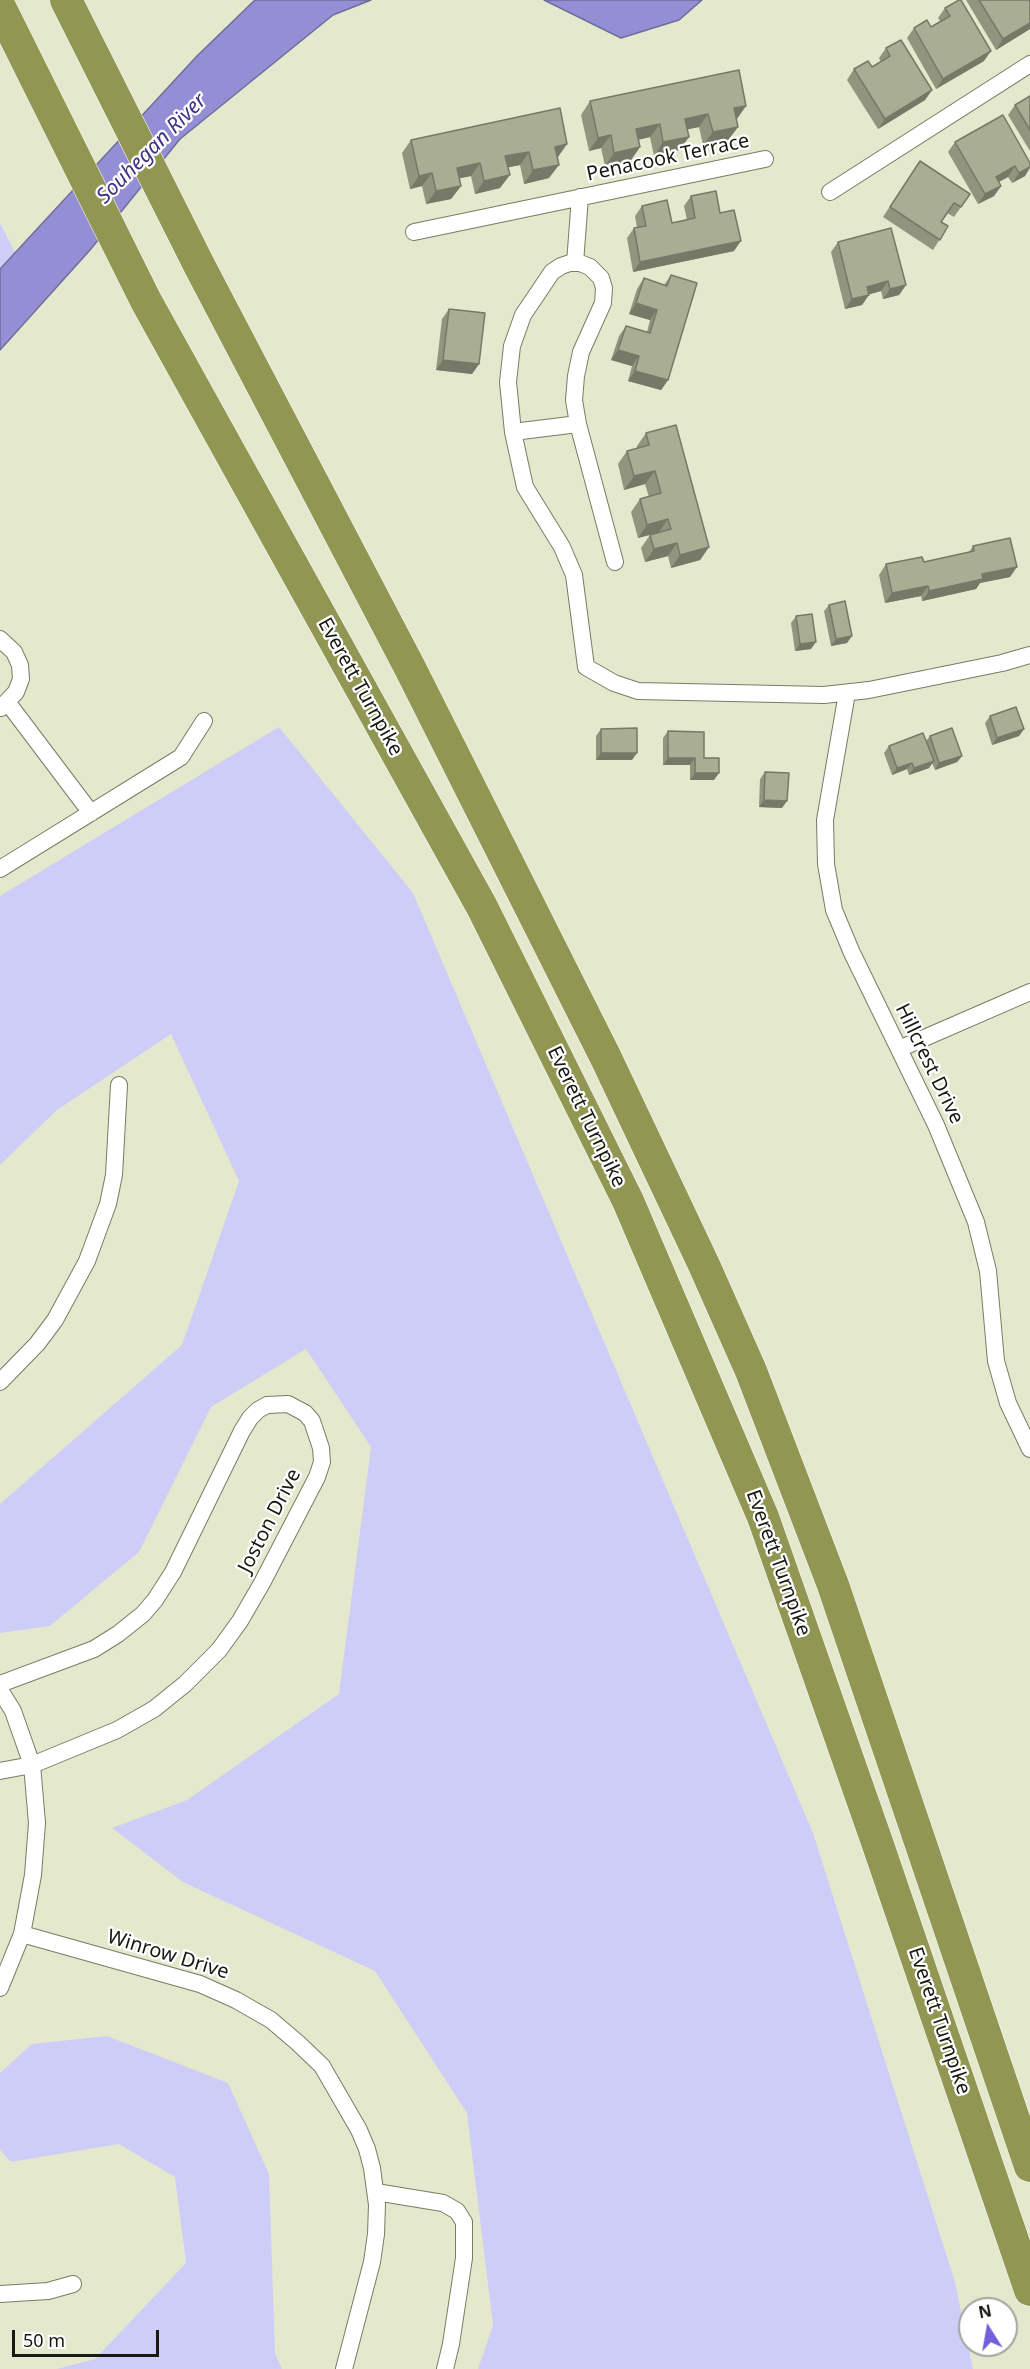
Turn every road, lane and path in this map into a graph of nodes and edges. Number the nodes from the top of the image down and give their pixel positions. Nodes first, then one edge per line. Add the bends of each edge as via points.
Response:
1 (66, 0) edge
2 (0, 7) edge
3 (1030, 64) edge
4 (765, 159) dead end
5 (831, 192) dead end
6 (580, 198) junction
7 (414, 232) dead end
8 (575, 263) junction
9 (578, 424) junction
10 (513, 432) junction
11 (615, 562) dead end
12 (0, 639) edge
13 (1030, 655) edge
14 (847, 693) junction
15 (4, 706) edge
16 (204, 722) dead end
17 (91, 813) junction
18 (0, 869) edge
19 (1030, 992) edge
20 (899, 1049) junction
21 (119, 1085) dead end
22 (0, 1382) edge
23 (1030, 1449) edge
24 (0, 1684) edge
25 (0, 1690) edge
26 (32, 1765) junction
27 (0, 1771) edge
28 (21, 1934) junction
29 (0, 1988) edge
30 (1030, 2166) edge
31 (376, 2192) junction
32 (73, 2284) dead end
33 (1030, 2290) edge
34 (0, 2294) edge
35 (344, 2369) edge
36 (445, 2369) edge

1 - 30 highway, Everett Turnpike via 606,1058 713,1286 833,1585
2 - 33 highway, Everett Turnpike via 146,301 482,907 628,1201 763,1517
3 - 5 street
4 - 6 street, Penacook Terrace
6 - 7 street, Penacook Terrace
6 - 8 street, Penacook Terrace
8 - 9 street via 598,274 605,293 578,365 574,400
8 - 10 street via 561,266 549,275 515,334 509,370
9 - 10 street
9 - 11 street
10 - 14 street via 525,487 562,547 574,575 586,667 638,691
12 - 15 street via 14,652 21,679
13 - 14 street
14 - 20 street, Hillcrest Drive via 825,820 829,887 842,930
15 - 17 street
16 - 17 street via 181,757
17 - 18 street
19 - 20 street
20 - 23 street, Hillcrest Drive via 976,1222 988,1271 996,1361 1008,1403
21 - 22 street via 114,1175 87,1261 55,1320
24 - 26 street, Joston Drive via 94,1649 143,1614 173,1572 242,1431 258,1410 267,1405 288,1404 312,1421 321,1448 317,1477 262,1583 219,1650 154,1709 117,1730
25 - 26 street via 13,1711
26 - 27 street
26 - 28 street via 37,1823 33,1875
28 - 29 street
28 - 31 street, Winrow Drive via 200,1984 271,2020 322,2066 359,2130
31 - 35 street, Winrow Drive via 372,2262
31 - 36 street via 443,2203 457,2211 464,2222 464,2258
32 - 34 street via 48,2291

